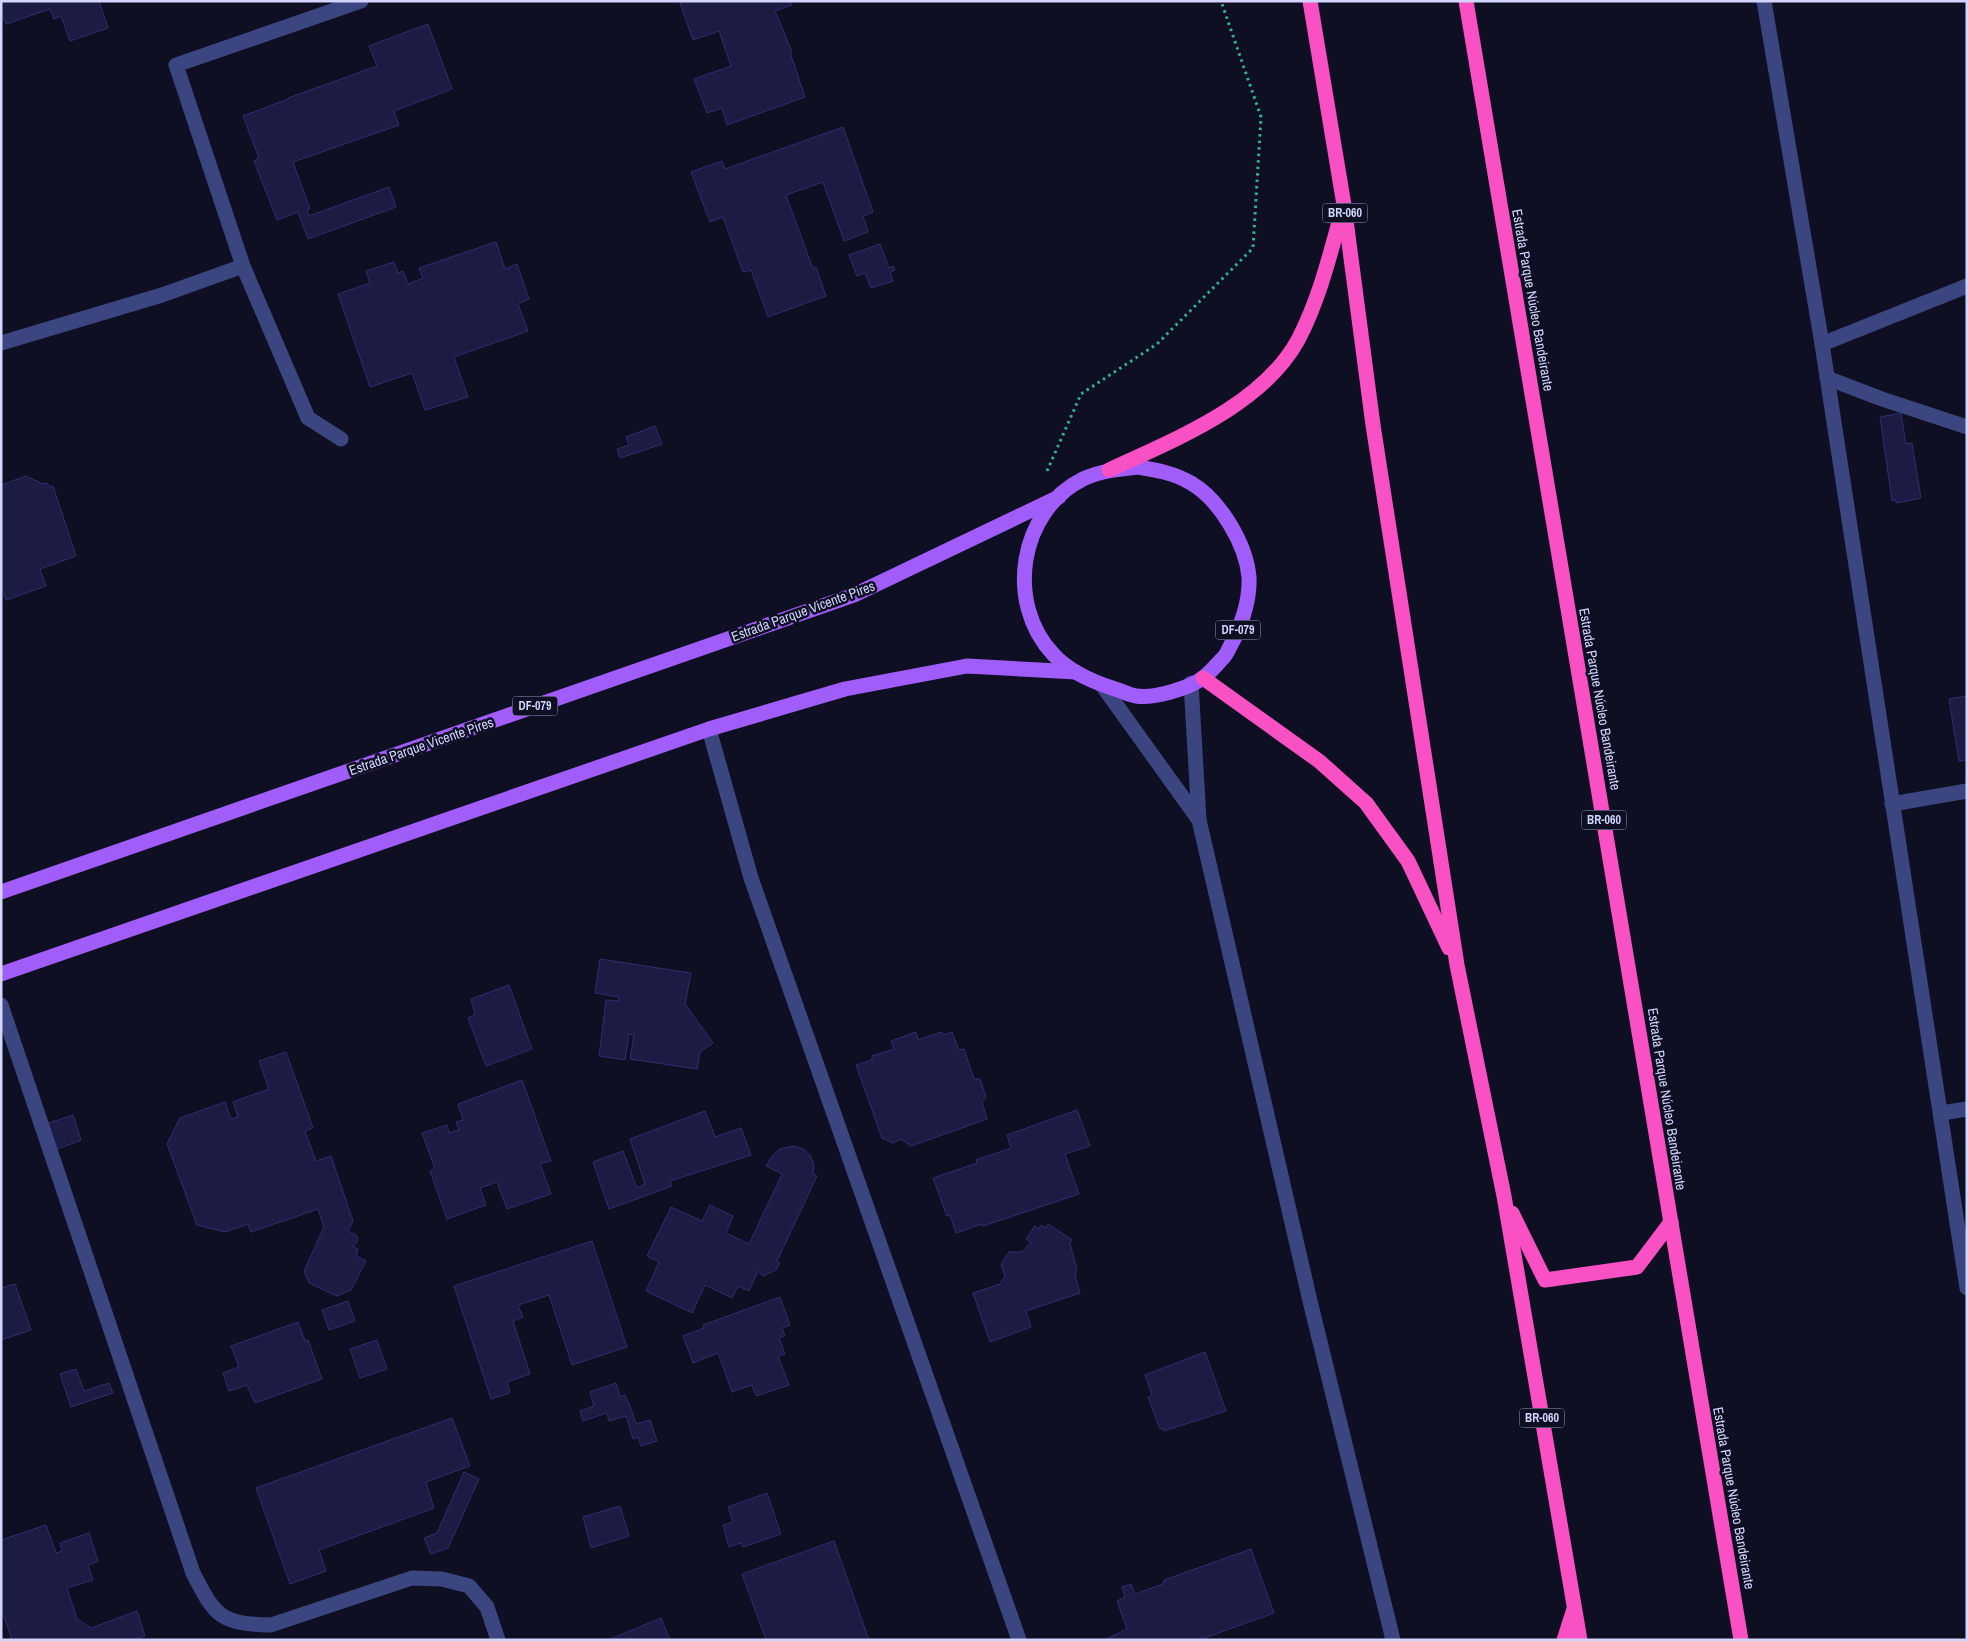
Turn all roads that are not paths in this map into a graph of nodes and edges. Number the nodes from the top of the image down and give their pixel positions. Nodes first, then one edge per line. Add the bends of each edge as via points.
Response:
1 (361, 1) edge
2 (1310, 1) edge
3 (1466, 1) edge
4 (1764, 1) edge
5 (1344, 205) junction
6 (243, 266) junction
7 (1967, 286) edge
8 (1, 343) edge
9 (1822, 344) junction
10 (1827, 378) junction
11 (1967, 427) edge
12 (341, 439) dead end
13 (1109, 470) junction
14 (1058, 497) junction
15 (1076, 672) junction
16 (1198, 681) junction
17 (1102, 685) junction
18 (709, 729) junction
19 (1967, 791) edge
20 (1892, 804) junction
21 (1199, 820) junction
22 (1, 892) edge
23 (1457, 965) junction
24 (1, 974) edge
25 (1, 1005) edge
26 (1967, 1109) edge
27 (1941, 1113) junction
28 (1504, 1196) junction
29 (1671, 1222) junction
30 (1964, 1256) edge
31 (1967, 1288) edge
32 (1575, 1608) junction
33 (498, 1640) edge
34 (1019, 1640) edge
35 (1393, 1640) edge
36 (1564, 1640) edge
37 (1580, 1640) edge
38 (1742, 1640) edge

1 - 6 street via 176,65
2 - 5 highway, BR-060
3 - 29 highway, Estrada Parque Núcleo Bandeirante / BR-060
4 - 9 street
5 - 13 highway via 1317,298 1297,342 1269,377 1233,408 1195,430
5 - 23 highway, BR-060 via 1373,425
6 - 8 street via 162,295
6 - 12 street via 308,418
7 - 9 street
9 - 10 street
10 - 11 street
10 - 20 street
13 - 14 main road, Estrada Parque Vicente Pires / DF-079 via 1082,480
13 - 16 main road, Estrada Parque Vicente Pires / DF-079 via 1138,467 1184,479 1215,502 1232,526 1249,576 1247,603 1226,654
14 - 15 main road, Estrada Parque Vicente Pires / DF-079 via 1040,519 1028,546 1023,574 1027,604 1037,631 1053,654
14 - 22 main road, Estrada Parque Vicente Pires / DF-079 via 854,595
15 - 17 main road, Estrada Parque Vicente Pires / DF-079
15 - 18 main road, Estrada Parque Vicente Pires / DF-079 via 967,666 845,688
16 - 17 main road, Estrada Parque Vicente Pires / DF-079 via 1172,692 1137,696
16 - 21 street
16 - 23 highway via 1319,761 1366,803 1408,861
17 - 21 street
18 - 24 main road, Estrada Parque Vicente Pires / DF-079
18 - 34 street via 751,878
19 - 20 street
20 - 27 street
21 - 35 street
23 - 28 highway, BR-060
25 - 33 street via 193,1573 209,1605 227,1619 247,1625 271,1625 412,1578 442,1578 469,1586 487,1607
26 - 27 street
27 - 30 street
28 - 29 highway via 1545,1280 1637,1268
28 - 32 highway, BR-060
29 - 38 highway, Estrada Parque Núcleo Bandeirante / BR-060
30 - 31 street
32 - 36 highway
32 - 37 highway, BR-060

